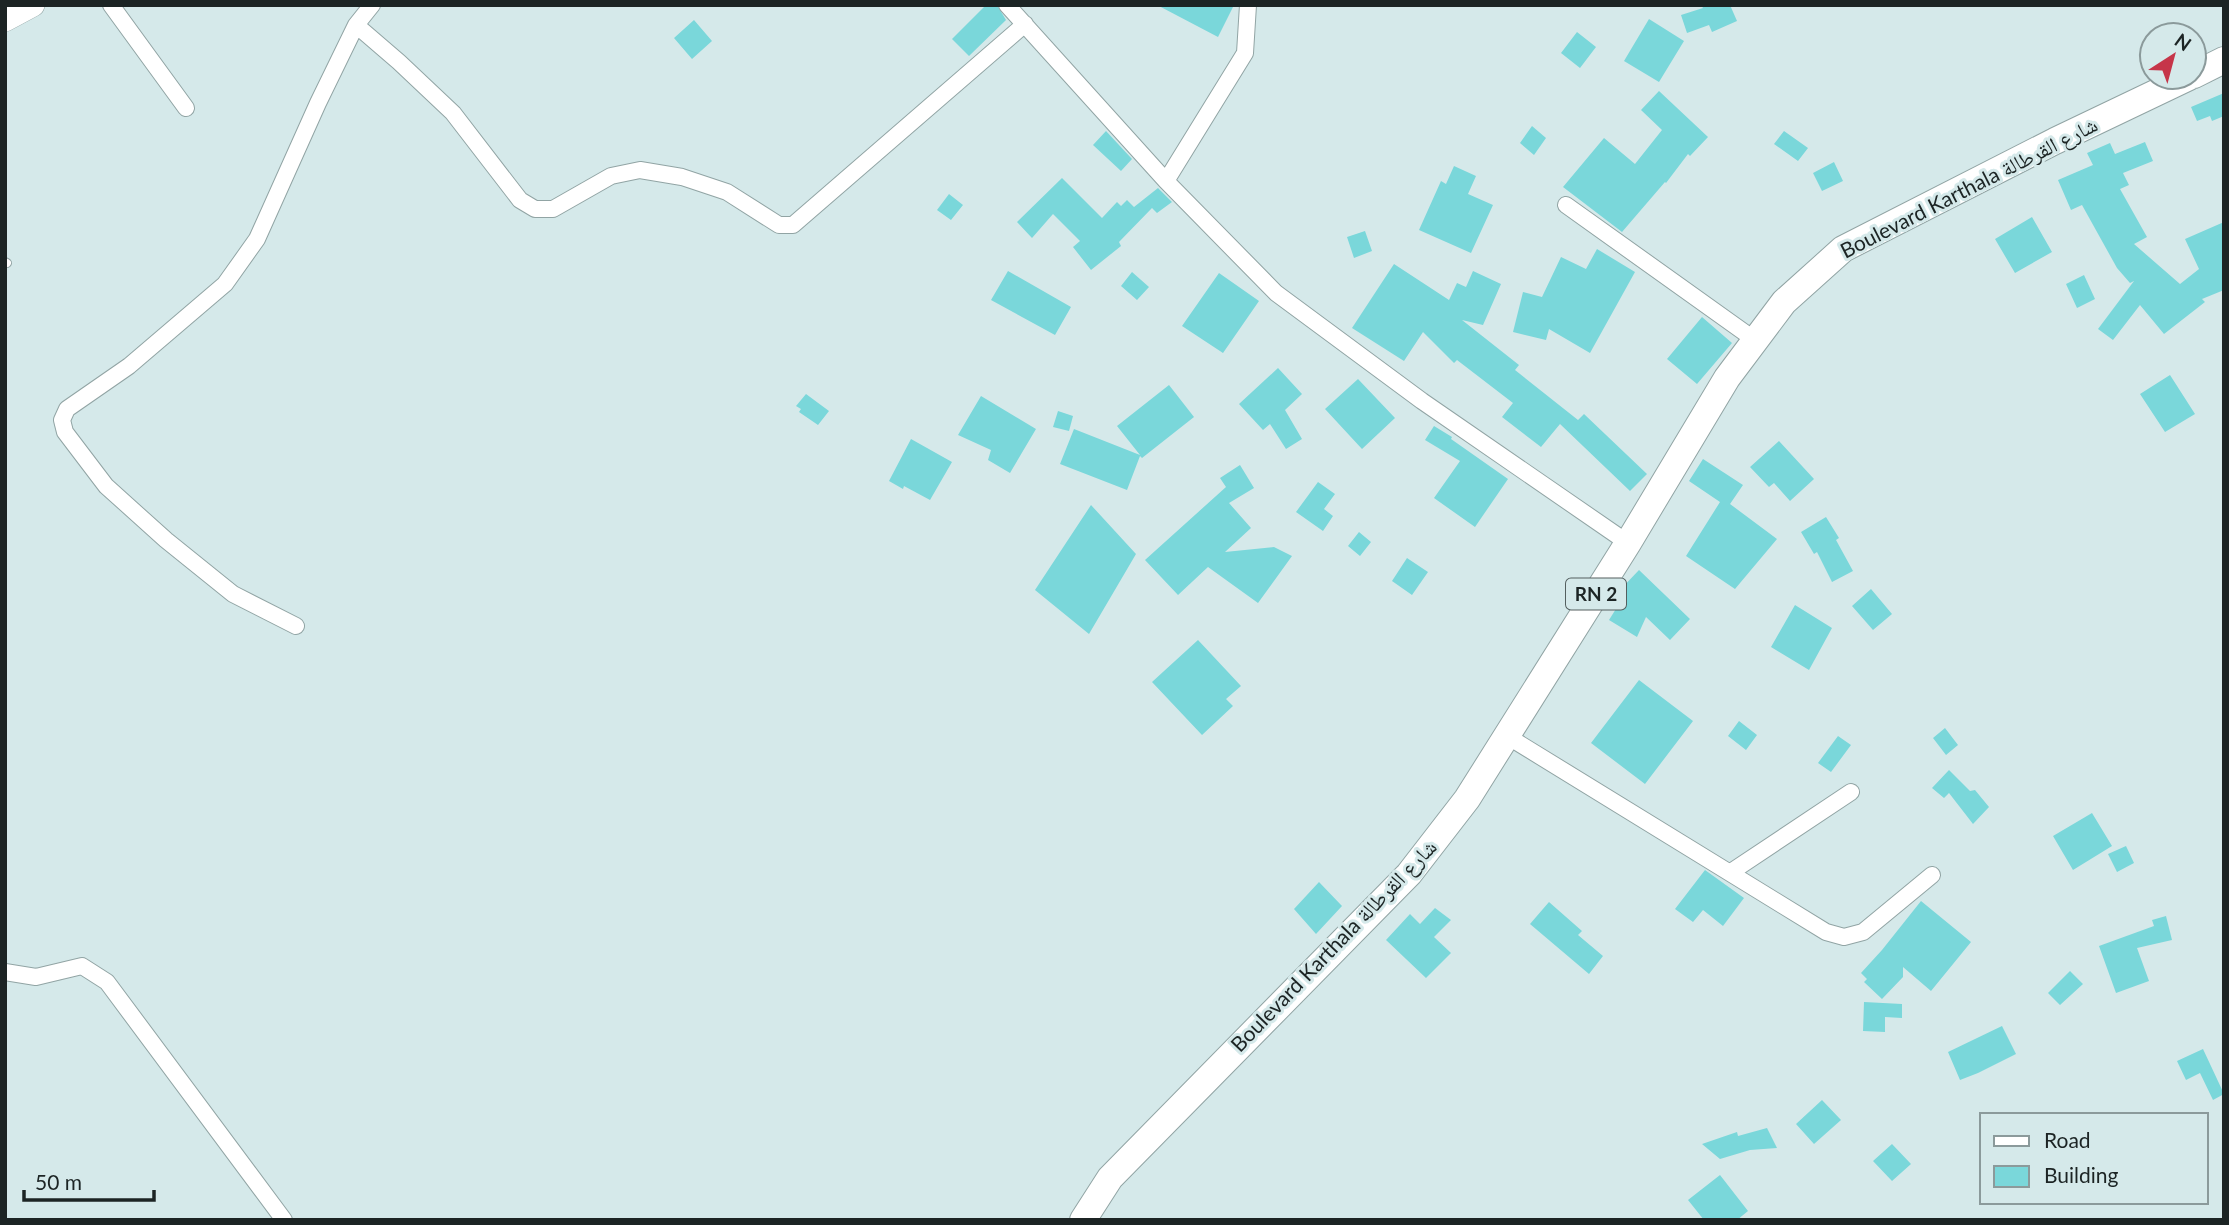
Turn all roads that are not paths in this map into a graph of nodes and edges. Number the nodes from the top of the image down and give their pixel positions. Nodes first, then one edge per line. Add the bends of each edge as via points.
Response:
1 (33, 5) edge
2 (111, 5) edge
3 (372, 5) edge
4 (1007, 5) edge
5 (1248, 5) edge
6 (5, 20) edge
7 (1025, 24) junction
8 (356, 25) junction
9 (2224, 60) edge
10 (2208, 68) edge
11 (2160, 91) edge
12 (186, 108) dead end
13 (1166, 181) junction
14 (1566, 205) dead end
15 (1755, 340) junction
16 (1628, 543) junction
17 (296, 626) dead end
18 (1507, 736) junction
19 (1851, 792) dead end
20 (1731, 872) junction
21 (1931, 875) dead end
22 (5, 972) edge
23 (284, 1220) edge
24 (1083, 1220) edge

1 - 6 main road
2 - 12 street
3 - 8 street
4 - 7 street
5 - 13 street via 1245,53
7 - 8 street via 793,225 779,225 727,191 640,170 611,176 553,209 535,209 520,200 453,113
7 - 13 street
8 - 17 street via 257,239 225,284 130,366 67,409 62,420 65,432 106,486 166,540 233,594
9 - 10 main road
11 - 15 main road, Boulevard Karthala شارع القرطالة / RN 2 via 1843,249 1784,302
13 - 16 street via 1276,293 1422,401
14 - 15 street
15 - 16 main road, Boulevard Karthala شارع القرطالة / RN 2 via 1727,378
16 - 18 main road, Boulevard Karthala شارع القرطالة / RN 2
18 - 20 street
18 - 24 main road, Boulevard Karthala شارع القرطالة / RN 2 via 1467,799 1409,874 1110,1178
19 - 20 street
20 - 21 street via 1826,932 1844,937 1863,932
22 - 23 street via 36,977 82,966 107,982

